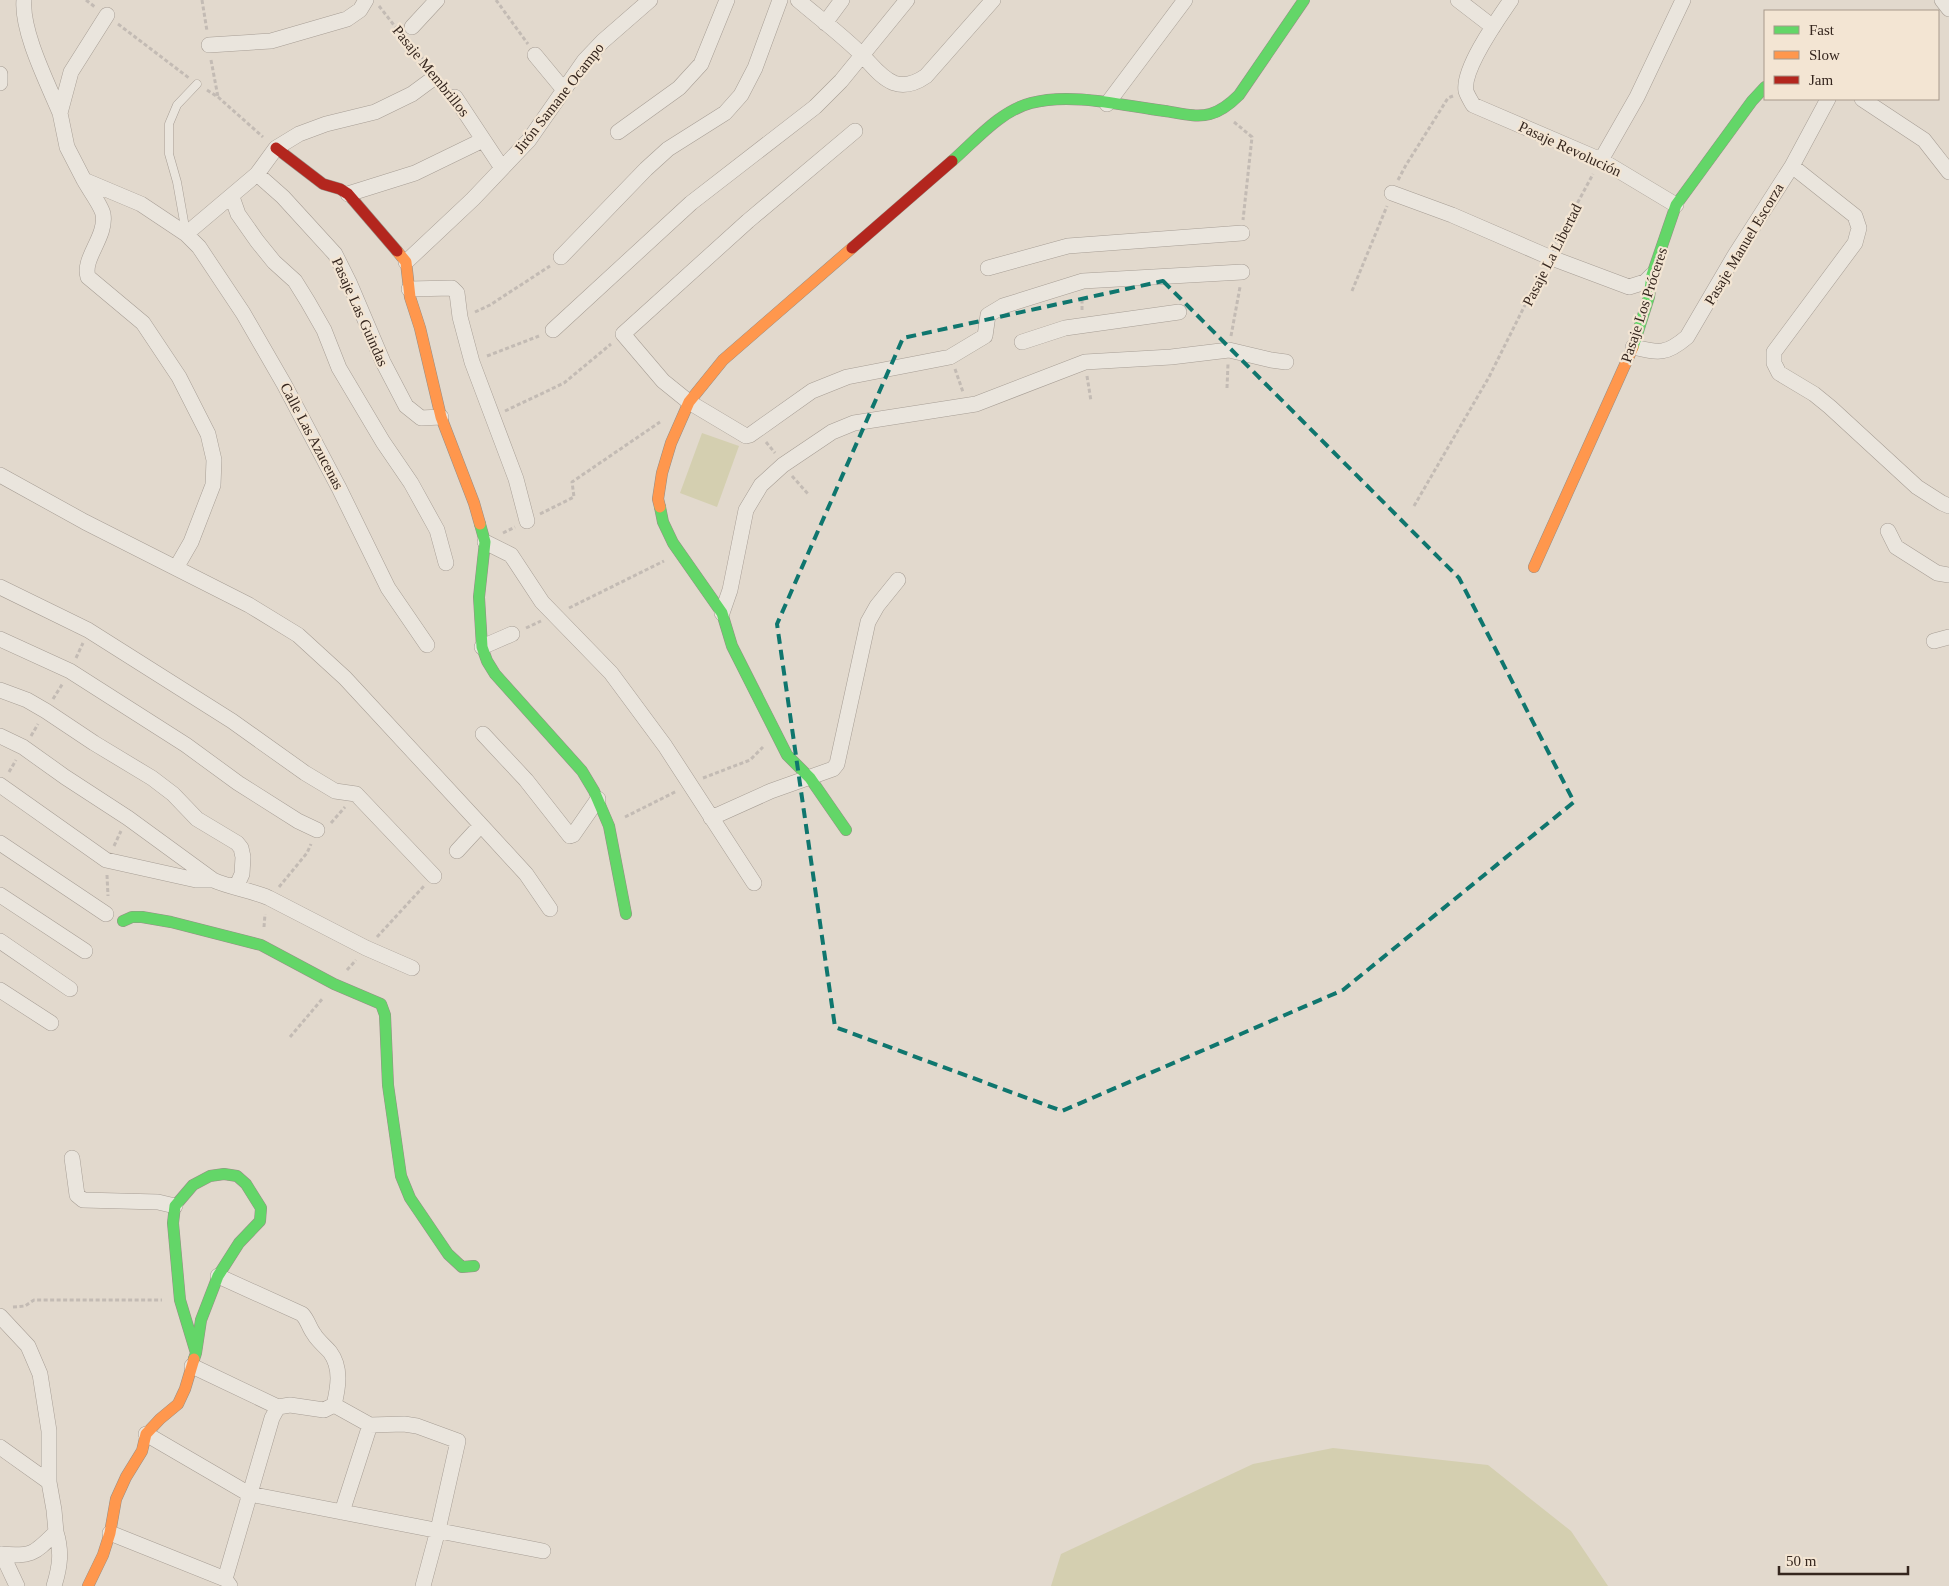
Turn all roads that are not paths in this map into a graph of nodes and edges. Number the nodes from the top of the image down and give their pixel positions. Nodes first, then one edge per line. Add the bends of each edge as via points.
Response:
1 (24, 0) edge
2 (366, 0) edge
3 (437, 0) edge
4 (650, 0) edge
5 (727, 0) edge
6 (780, 0) edge
7 (798, 0) edge
8 (842, 0) edge
9 (907, 0) edge
10 (992, 0) edge
11 (1184, 0) edge
12 (1304, 0) edge
13 (1458, 0) edge
14 (1511, 0) edge
15 (1683, 0) edge
16 (1942, 0) edge
17 (1949, 9) edge
18 (106, 16) road end
19 (825, 23) junction
20 (1493, 27) junction
21 (407, 31) road end
22 (209, 45) dead end
23 (862, 54) junction
24 (536, 55) road end
25 (0, 74) edge
26 (431, 74) road end
27 (0, 83) edge
28 (197, 84) road end
29 (1764, 88) edge
30 (564, 90) junction
31 (455, 97) dead end
32 (1827, 100) edge
33 (1864, 100) edge
34 (1107, 104) junction
35 (60, 113) junction
36 (855, 131) dead end
37 (618, 132) dead end
38 (483, 140) junction
39 (276, 148) junction
40 (1601, 160) junction
41 (1792, 166) junction
42 (502, 168) junction
43 (1949, 172) edge
44 (256, 174) junction
45 (84, 180) junction
46 (1392, 193) dead end
47 (348, 194) junction
48 (232, 196) junction
49 (1676, 205) junction
50 (1242, 233) road end
51 (186, 234) junction
52 (561, 258) road end
53 (406, 262) junction
54 (988, 268) dead end
55 (1242, 272) road end
56 (1652, 275) junction
57 (410, 289) junction
58 (1179, 312) dead end
59 (553, 330) road end
60 (1022, 342) dead end
61 (1633, 347) junction
62 (1286, 362) dead end
63 (689, 402) junction
64 (441, 417) junction
65 (0, 475) edge
66 (1949, 506) edge
67 (527, 521) road end
68 (1888, 531) dead end
69 (485, 542) junction
70 (446, 563) dead end
71 (1534, 566) dead end
72 (176, 568) junction
73 (1949, 575) edge
74 (898, 580) dead end
75 (0, 587) edge
76 (722, 612) junction
77 (512, 634) road end
78 (1949, 637) edge
79 (0, 639) edge
80 (1934, 641) dead end
81 (427, 645) dead end
82 (482, 647) junction
83 (0, 690) edge
84 (483, 734) dead end
85 (0, 736) edge
86 (810, 778) junction
87 (0, 784) edge
88 (598, 799) junction
89 (711, 818) junction
90 (481, 825) junction
91 (316, 830) road end
92 (846, 830) dead end
93 (0, 843) edge
94 (456, 851) dead end
95 (434, 876) dead end
96 (213, 880) junction
97 (754, 883) dead end
98 (232, 886) junction
99 (0, 895) edge
100 (550, 909) dead end
101 (106, 914) dead end
102 (626, 914) dead end
103 (123, 921) dead end
104 (1, 943) edge
105 (85, 951) dead end
106 (412, 968) dead end
107 (70, 989) dead end
108 (0, 990) edge
109 (51, 1023) dead end
110 (72, 1158) dead end
111 (175, 1206) junction
112 (474, 1266) dead end
113 (218, 1276) junction
114 (4, 1312) edge
115 (194, 1359) junction
116 (334, 1406) junction
117 (278, 1407) junction
118 (370, 1425) junction
119 (146, 1434) junction
120 (0, 1447) edge
121 (49, 1482) junction
122 (249, 1494) junction
123 (342, 1512) junction
124 (438, 1530) junction
125 (56, 1532) junction
126 (110, 1533) junction
127 (543, 1551) dead end
128 (1, 1554) edge
129 (227, 1583) edge
130 (17, 1586) edge
131 (54, 1586) edge
132 (88, 1586) edge
133 (423, 1586) edge

1 - 35 street via 30,40
2 - 22 street via 360,10 347,19 271,41
3 - 21 street
4 - 30 street, Jirón Samane Ocampo via 604,41
5 - 37 street via 701,64 679,88
6 - 52 street via 755,68 741,95 725,113 668,149
7 - 19 street
8 - 19 street
9 - 23 street
10 - 23 street via 917,83 894,83 882,76
11 - 34 street
12 - 34 street via 1239,95 1227,106 1210,114 1191,115
13 - 20 street
14 - 20 street
15 - 40 street via 1637,97
16 - 17 street
18 - 35 street via 70,72
19 - 23 street
20 - 40 street, Pasaje Revolución via 1467,74 1466,92 1473,105
23 - 59 street via 815,107 691,203
24 - 30 street
25 - 27 street
26 - 39 street via 412,94 375,112 326,124 299,134
28 - 51 lane via 177,105 170,124 169,154
29 - 49 street, Pasaje Los Próceres
30 - 42 street, Jirón Samane Ocampo via 529,140
31 - 38 street, Pasaje Membrillos
32 - 41 street, Pasaje Manuel Escorza
33 - 43 street via 1924,140
34 - 63 street via 1058,99 1031,103 1006,113 723,360
35 - 45 street via 67,147
36 - 63 street via 748,221 623,334 663,381
38 - 42 street, Pasaje Membrillos
38 - 47 street via 415,173
39 - 44 street
39 - 47 street via 323,184
40 - 49 street, Pasaje Revolución
41 - 61 street, Pasaje Manuel Escorza via 1687,337 1676,347 1658,353
41 - 66 street via 1855,216 1859,228 1855,243 1774,352 1776,368 1830,407 1917,487
42 - 53 street, Jirón Samane Ocampo
44 - 48 street
44 - 64 street, Pasaje Las Guindas via 283,197 335,254 382,362 406,406 421,418
45 - 51 street, Calle Las Azucenas via 141,204
45 - 72 street via 103,214 101,237 86,271 88,277 143,323 178,377 208,434 214,460 213,486 191,542
46 - 56 street via 1629,287 1645,282
47 - 53 street
48 - 51 street
48 - 70 street via 238,214 257,241 295,281 308,302 324,330 339,368 411,483 436,530
49 - 56 street, Pasaje Los Próceres
50 - 54 street via 1068,246
51 - 81 street, Calle Las Azucenas via 199,247 275,368 388,588
53 - 57 street
55 - 63 street via 1083,281 1003,306 988,315 984,336 950,357 847,377 812,392 748,436
56 - 61 street, Pasaje Los Próceres via 1649,297
57 - 64 street
57 - 67 street via 452,288 457,293 472,362 516,479
58 - 60 street via 1065,328
61 - 71 street, Pasaje Los Próceres
62 - 76 street via 1229,350 1085,362 976,404 854,423 832,432 783,464 761,485 746,510 730,590
63 - 76 street via 664,465 658,499 663,522
64 - 69 street via 474,503
65 - 72 street
68 - 73 street via 1896,547 1937,573
69 - 82 street via 479,597
69 - 89 street via 511,555 542,602 611,673 665,746
72 - 90 street via 249,605 298,635 345,678
74 - 86 street via 868,622 837,764 834,769
75 - 95 street via 88,630 328,787 356,794
76 - 86 street via 732,646 787,755
77 - 82 street
78 - 80 street
79 - 91 street via 70,670 186,745 238,784
82 - 88 street via 495,674 582,771
83 - 98 street via 27,700 152,778 197,819 237,843 242,853 242,874 238,883
84 - 88 street via 526,780 570,836 574,835
85 - 96 street via 23,747
86 - 89 street via 771,791
86 - 92 street
87 - 96 street via 106,860 196,880
88 - 102 street via 609,826
89 - 97 street
90 - 94 street
90 - 100 street via 526,874
93 - 101 street
96 - 98 street
98 - 106 street via 269,898
99 - 105 street
103 - 112 street via 137,917 170,922 261,945 334,984 381,1004 385,1015 388,1085 401,1176 410,1198 448,1254 462,1266
104 - 107 street
108 - 109 street
110 - 111 street via 77,1195 82,1200 158,1202
111 - 113 street via 193,1185 210,1176 224,1174 237,1176 246,1184 261,1208 260,1221 239,1243
111 - 115 street via 172,1223 180,1300
113 - 115 street via 201,1320
113 - 116 street via 302,1314 308,1320 313,1333 337,1365 338,1386
114 - 121 street via 28,1346 40,1374 49,1431
115 - 117 street
115 - 119 street via 178,1404
116 - 117 street via 324,1410 290,1405
116 - 118 street
117 - 122 street
118 - 123 street
118 - 124 street via 417,1426 458,1441
119 - 122 street
119 - 126 street via 142,1451 116,1499
120 - 121 street
121 - 125 street
122 - 123 street
122 - 129 street
123 - 124 street
124 - 127 street
124 - 133 street
125 - 128 street via 36,1552 20,1556
125 - 131 street via 61,1546
126 - 129 street
126 - 132 street
128 - 130 street

